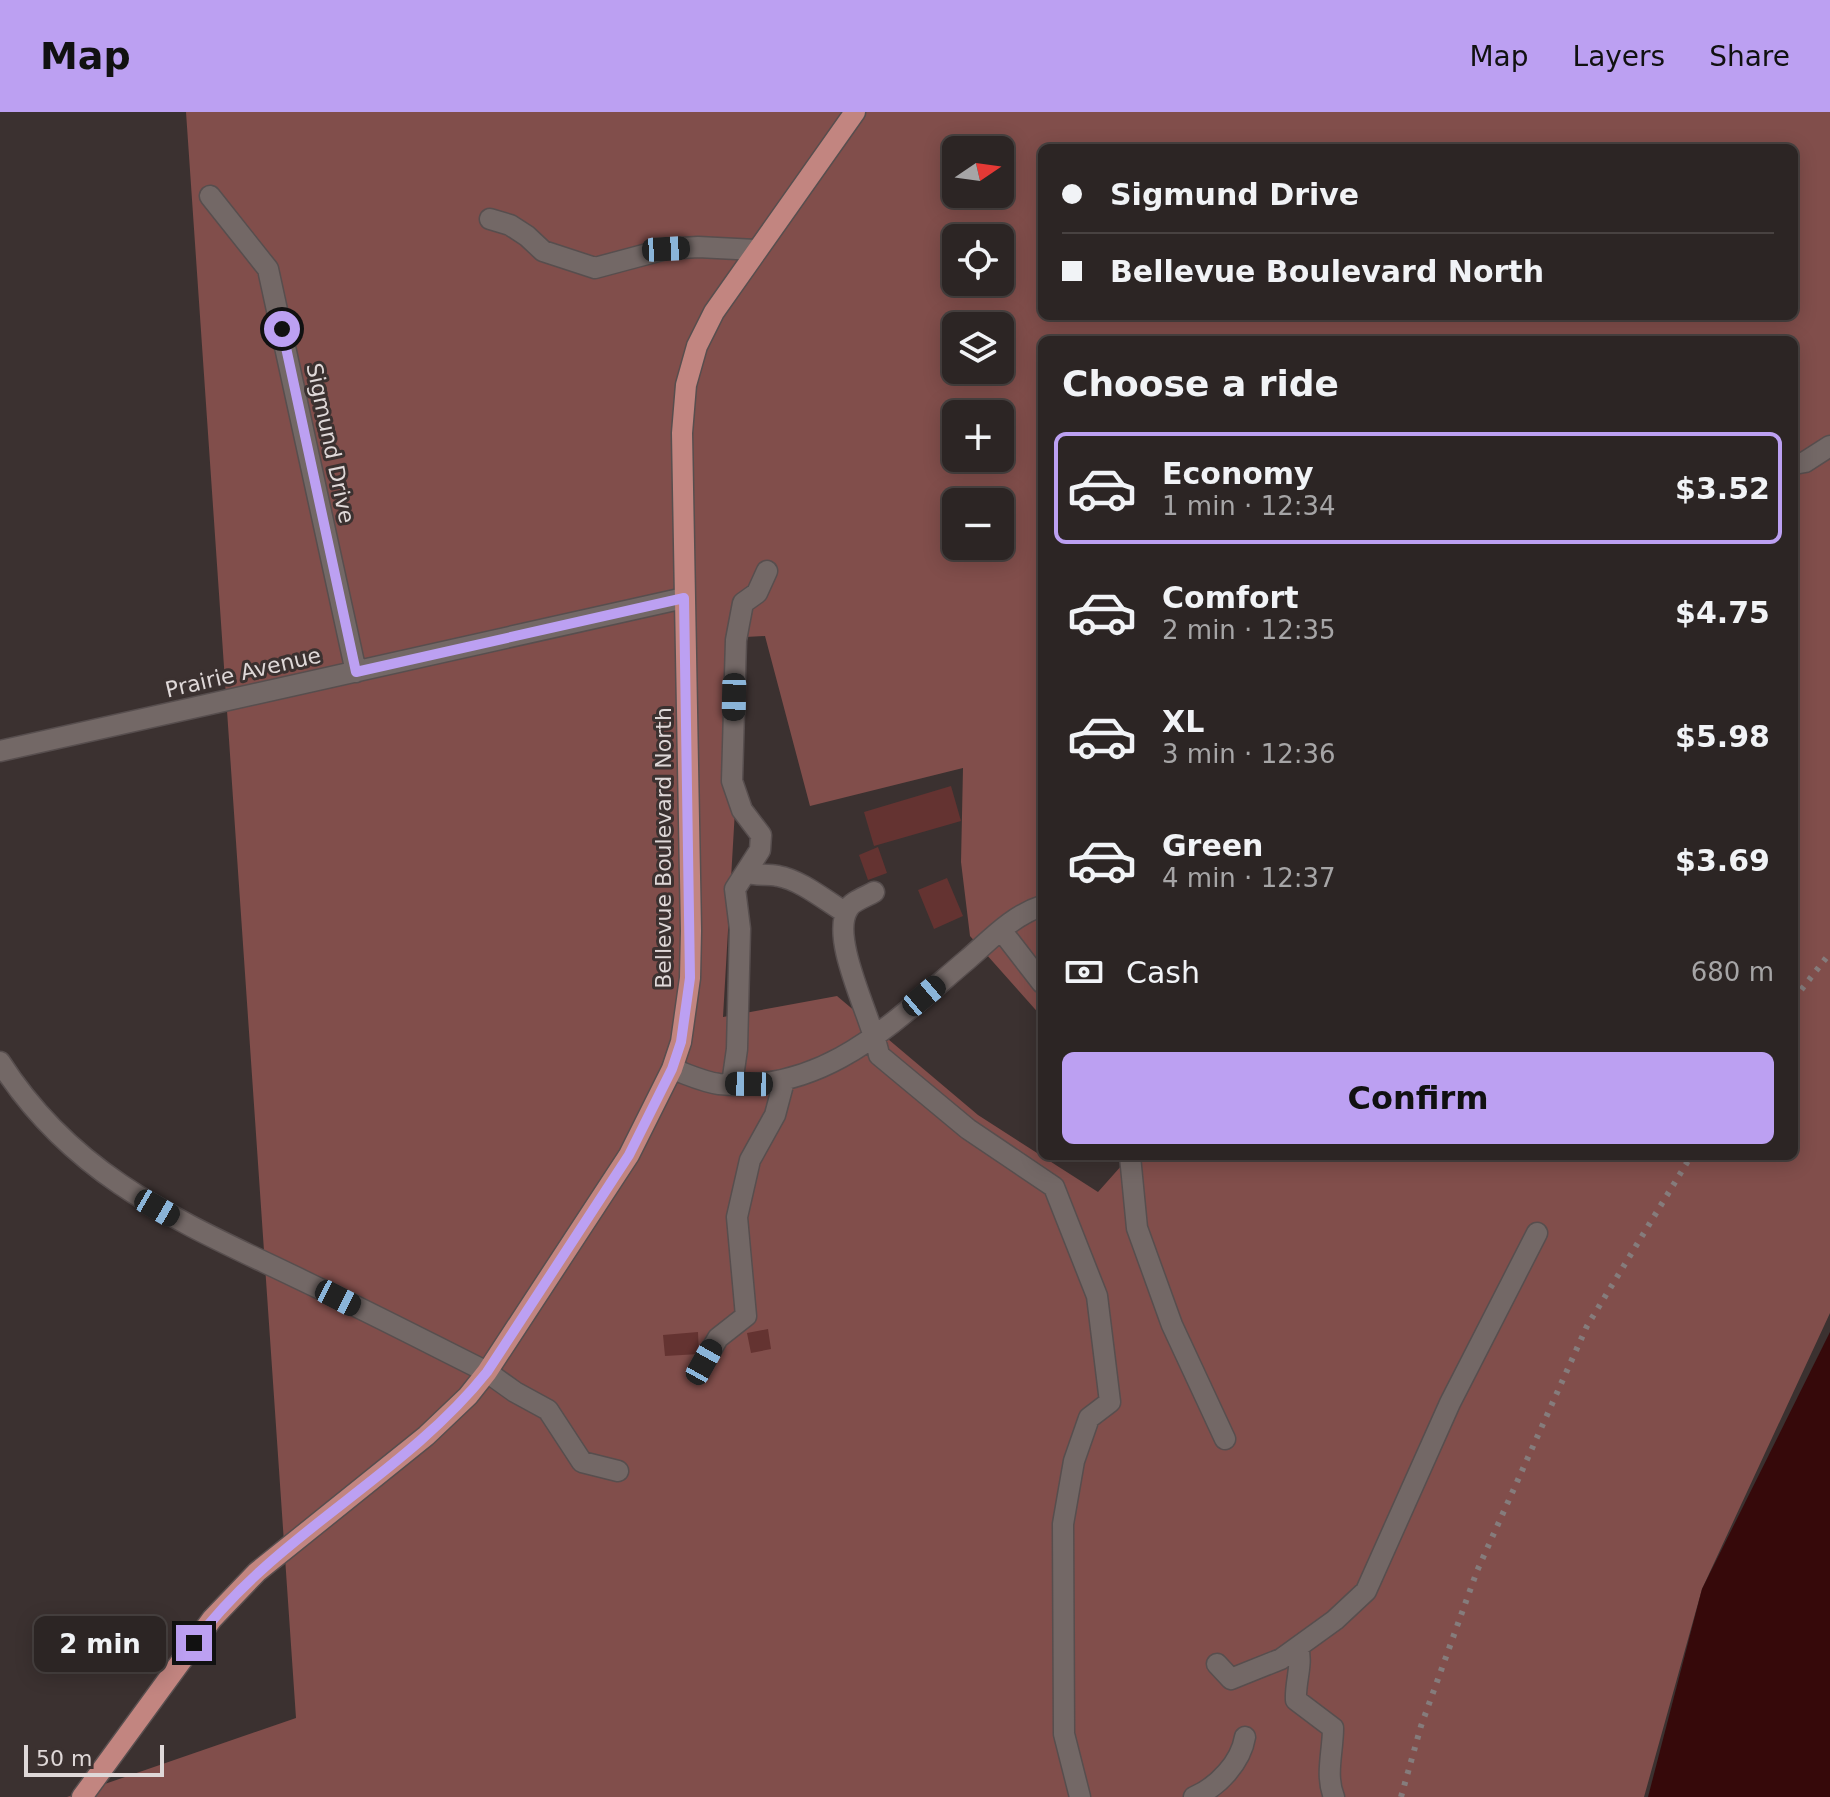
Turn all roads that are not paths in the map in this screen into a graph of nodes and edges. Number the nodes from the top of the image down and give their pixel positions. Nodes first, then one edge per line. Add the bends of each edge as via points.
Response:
1 (855, 112) edge
2 (210, 196) dead end
3 (490, 219) dead end
4 (756, 250) junction
5 (1830, 446) edge
6 (1798, 463) edge
7 (767, 571) dead end
8 (684, 598) junction
9 (356, 672) junction
10 (0, 751) edge
11 (746, 872) junction
12 (874, 892) dead end
13 (1038, 907) edge
14 (846, 913) junction
15 (1001, 930) junction
16 (1038, 978) edge
17 (876, 1037) junction
18 (0, 1062) edge
19 (672, 1069) junction
20 (784, 1081) junction
21 (732, 1084) junction
22 (1130, 1160) edge
23 (1537, 1233) dead end
24 (704, 1362) dead end
25 (487, 1372) junction
26 (1225, 1439) dead end
27 (618, 1471) dead end
28 (1298, 1647) junction
29 (1217, 1664) dead end
30 (1245, 1737) dead end
31 (82, 1797) edge
32 (1080, 1797) edge
33 (1194, 1797) edge
34 (1334, 1797) edge

1 - 4 main road, Bellevue Boulevard North
2 - 9 street, Sigmund Drive via 268,269
3 - 4 street via 510,225 543,251 595,268 666,249
4 - 8 main road, Bellevue Boulevard North via 714,312 686,385
5 - 6 street
7 - 11 street via 757,593 743,603 736,640 732,781 742,810 761,835 760,850
8 - 9 street, Prairie Avenue
8 - 19 main road, Bellevue Boulevard North via 690,978
9 - 10 street, Prairie Avenue
11 - 14 street via 778,876
11 - 21 street via 735,889 740,929
12 - 14 street
13 - 15 street
14 - 17 street via 842,922 847,961
15 - 16 street
15 - 17 street
17 - 20 street via 824,1068
17 - 32 street via 879,1055 968,1129 1054,1187 1097,1296 1110,1402 1089,1418 1074,1461 1063,1524 1064,1734
18 - 25 street via 50,1128 130,1193
19 - 21 street
19 - 25 main road, Bellevue Boulevard North via 629,1155
20 - 21 street
20 - 24 street via 775,1115 750,1160 737,1217 746,1316 718,1338
22 - 26 street via 1137,1228 1172,1325
23 - 28 street via 1450,1403 1366,1591
25 - 27 street via 548,1410 582,1462
25 - 31 main road, Bellevue Boulevard North via 426,1436 248,1581 212,1619
28 - 29 street via 1231,1679
28 - 34 street via 1302,1661 1296,1700 1333,1728 1327,1781
30 - 33 street via 1242,1754 1208,1791

